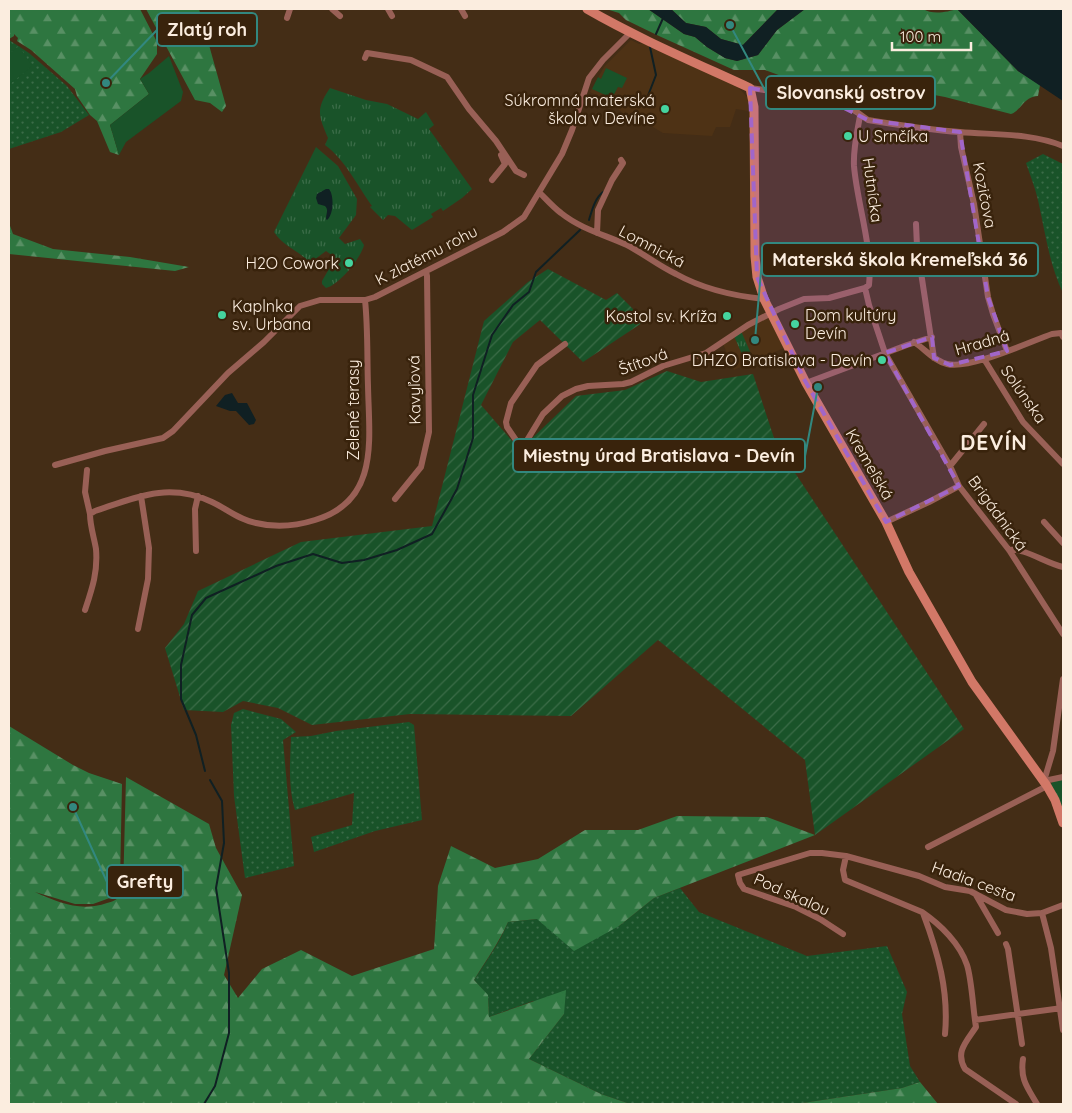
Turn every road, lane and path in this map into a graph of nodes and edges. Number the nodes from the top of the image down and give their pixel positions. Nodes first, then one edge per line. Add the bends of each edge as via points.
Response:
1 (290, 9) edge
2 (332, 9) edge
3 (388, 9) edge
4 (461, 9) edge
5 (587, 9) edge
6 (340, 16) dead end
7 (392, 16) dead end
8 (465, 16) dead end
9 (288, 18) dead end
10 (631, 32) junction
11 (365, 58) dead end
12 (750, 88) junction
13 (860, 116) junction
14 (960, 132) junction
15 (496, 141) junction
16 (1063, 146) edge
17 (621, 160) dead end
18 (524, 175) dead end
19 (492, 180) dead end
20 (539, 192) junction
21 (916, 224) dead end
22 (597, 233) junction
23 (426, 271) junction
24 (865, 288) junction
25 (764, 299) junction
26 (365, 300) junction
27 (772, 313) junction
28 (1061, 335) edge
29 (932, 337) junction
30 (914, 342) junction
31 (565, 344) dead end
32 (1007, 351) junction
33 (885, 353) junction
34 (934, 358) junction
35 (984, 359) junction
36 (806, 384) junction
37 (984, 424) dead end
38 (522, 448) junction
39 (515, 460) dead end
40 (1063, 464) edge
41 (55, 465) dead end
42 (950, 466) junction
43 (87, 470) dead end
44 (958, 486) junction
45 (141, 496) junction
46 (198, 496) junction
47 (395, 499) dead end
48 (90, 514) junction
49 (886, 522) junction
50 (1044, 522) dead end
51 (1063, 544) edge
52 (1009, 550) junction
53 (196, 551) dead end
54 (1063, 567) edge
55 (85, 610) dead end
56 (138, 629) dead end
57 (1063, 634) edge
58 (1063, 679) edge
59 (1049, 763) junction
60 (1036, 769) junction
61 (1063, 777) edge
62 (1045, 783) junction
63 (1063, 823) edge
64 (928, 848) dead end
65 (846, 856) junction
66 (738, 875) joint
67 (975, 894) junction
68 (1063, 905) edge
69 (922, 912) junction
70 (1042, 913) junction
71 (998, 933) dead end
72 (843, 934) dead end
73 (1006, 944) dead end
74 (1062, 1008) edge
75 (1017, 1014) junction
76 (975, 1020) junction
77 (1063, 1030) edge
78 (945, 1034) dead end
79 (1022, 1044) dead end
80 (1023, 1059) dead end
81 (1016, 1104) edge
82 (1037, 1104) edge

1 - 9 street
2 - 6 street
3 - 7 street
4 - 8 street
5 - 10 street
10 - 12 street
10 - 20 street, K zlatému rohu via 590,78 562,154
11 - 15 street via 367,53 411,60 447,77
12 - 13 street via 836,104 856,111
12 - 25 street, Kremeľská via 754,107 755,256
13 - 14 street via 868,120
13 - 24 street, Hutnícka via 854,146 870,279
14 - 16 street via 1047,140
14 - 32 street, Kozičova via 988,297
15 - 18 street via 516,171
15 - 19 street via 494,145 505,164
17 - 22 street via 623,163 598,210
20 - 22 street, Lomnická via 562,214
20 - 23 street, K zlatému rohu via 520,221
21 - 29 street
22 - 25 street, Lomnická via 697,284
23 - 26 street, K zlatému rohu
23 - 47 street, Kavyľová via 429,432 421,467
24 - 27 street, Štítová via 829,298 804,299
24 - 33 street, Hutnícka
25 - 27 street, Kremeľská
26 - 41 street, K zlatému rohu via 320,300 300,306 163,438
26 - 46 street, Zelené terasy via 368,458 361,485 353,497 332,514 306,523 267,526 253,523
27 - 36 street, Kremeľská
27 - 38 street, Štítová via 706,353 663,366 631,382 588,386 562,396 543,414
28 - 32 street, Hradná
29 - 30 street
29 - 34 street
30 - 33 street
30 - 34 street, Hradná
31 - 38 street via 537,365 512,403 507,427
32 - 35 street, Hradná
33 - 36 street
33 - 42 street, Brigádnická
34 - 35 street, Hradná via 950,365
35 - 40 street, Solúnska via 1023,422
36 - 49 street, Kremeľská
37 - 42 street
38 - 39 street, Štítová
42 - 44 street, Brigádnická
43 - 48 street via 84,492
44 - 49 street
44 - 52 street, Brigádnická
45 - 46 street, Zelené terasy via 175,492
45 - 48 street, Zelené terasy
45 - 56 street via 149,548 148,579
46 - 53 street via 195,508
48 - 55 street via 96,547 96,573
49 - 60 street, Kremeľská via 909,572 972,682
50 - 51 street
52 - 54 street via 1019,550
52 - 57 street, Brigádnická
58 - 59 street
59 - 60 street
59 - 62 street
60 - 62 street, Kremeľská
61 - 62 street
62 - 63 street, Kremeľská
62 - 64 street
65 - 66 street, Hadia cesta via 810,853
65 - 67 street, Hadia cesta
65 - 69 street via 845,880
66 - 72 street, Pod skalou via 744,889 796,907
67 - 70 street, Hadia cesta via 1006,910
67 - 71 street
68 - 70 street, Hadia cesta
69 - 76 street via 950,937 964,958
69 - 78 street via 936,948 946,995
70 - 74 street
73 - 75 street
74 - 75 street
74 - 77 street
75 - 76 street
75 - 79 street
76 - 81 street via 976,1027 961,1050 960,1061 965,1069
80 - 82 street via 1021,1072 1024,1082

